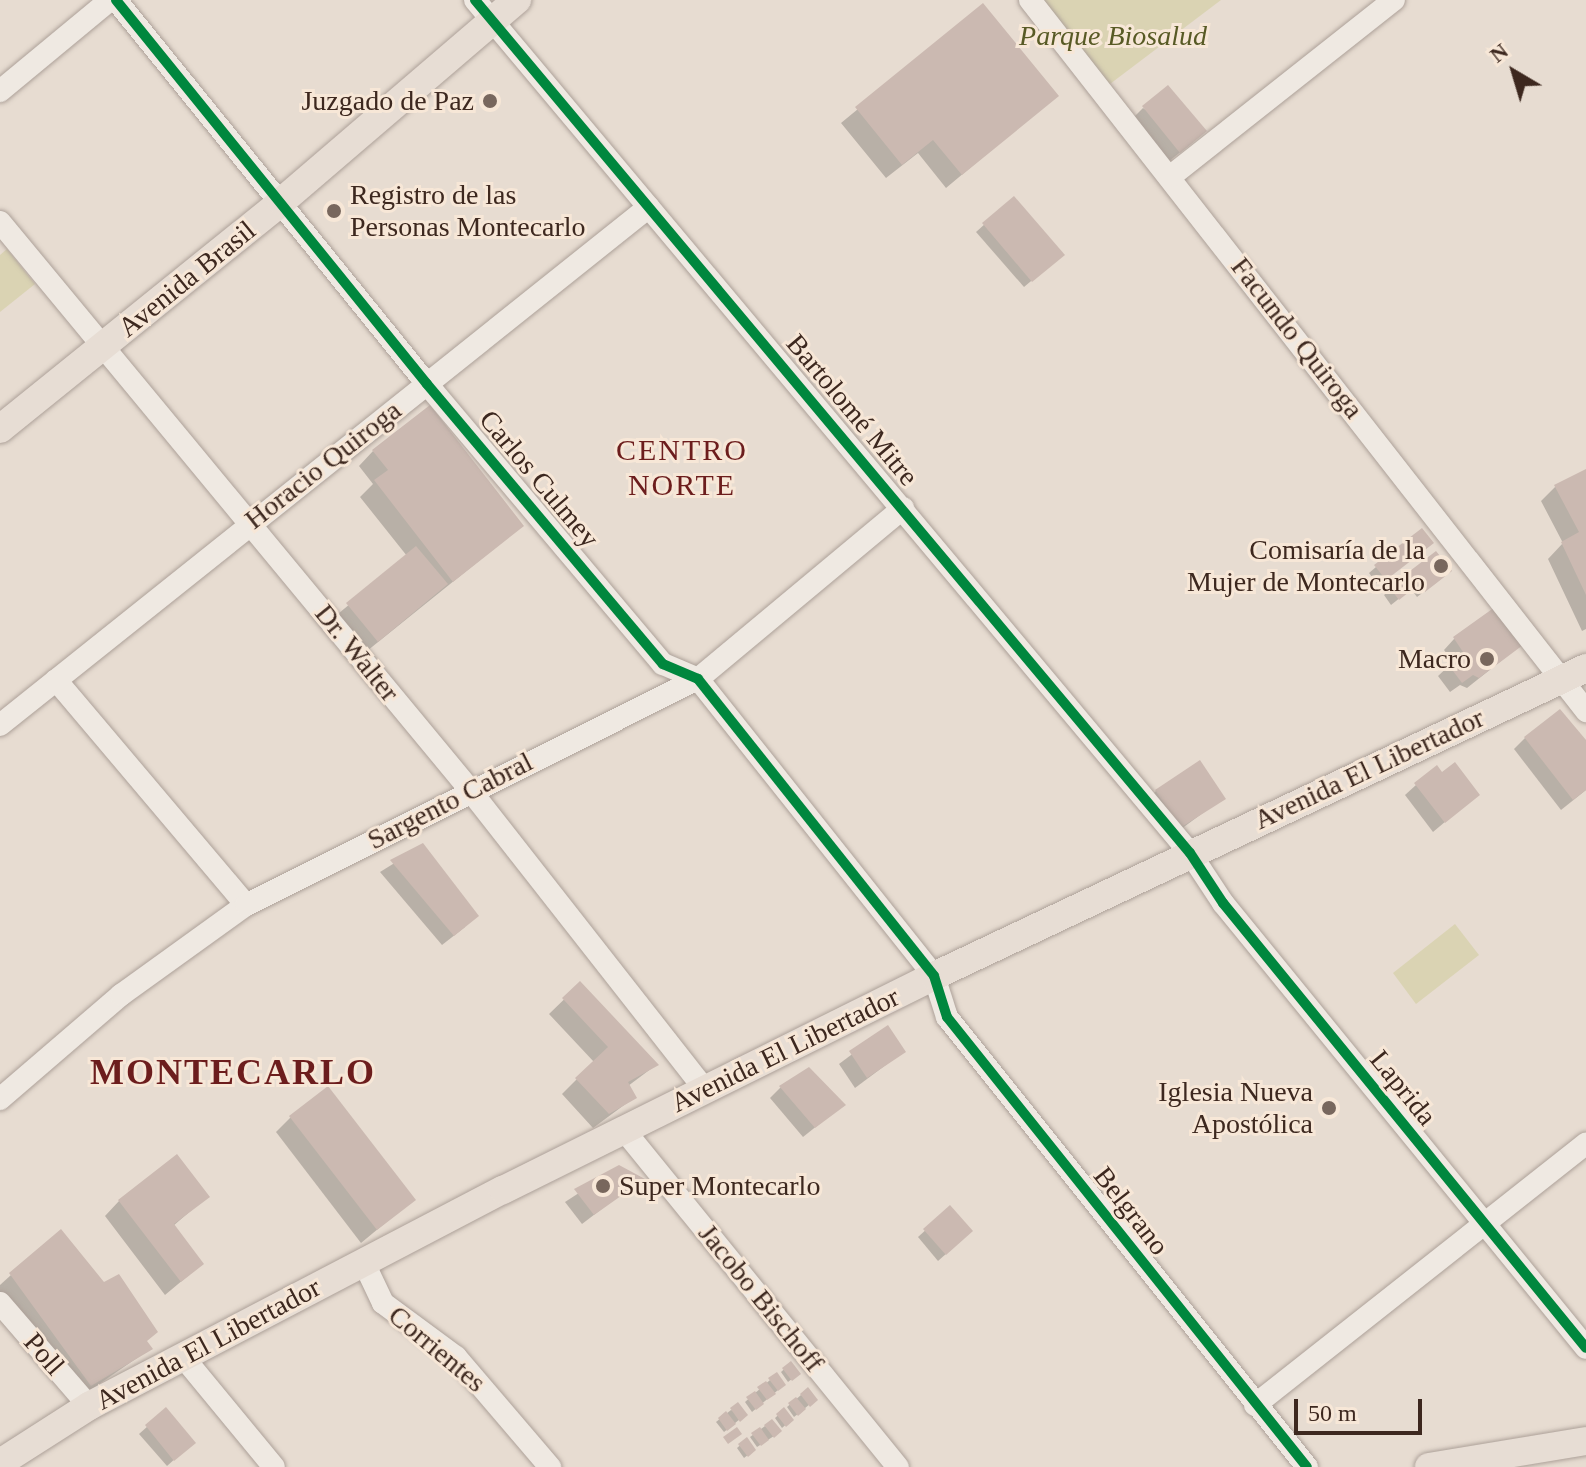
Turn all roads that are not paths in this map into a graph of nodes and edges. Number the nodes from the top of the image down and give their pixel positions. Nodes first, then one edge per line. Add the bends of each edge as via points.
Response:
1 (113, 0) edge
2 (517, 0) edge
3 (1030, 0) edge
4 (1394, 0) edge
5 (483, 10) edge
6 (0, 91) edge
7 (1171, 176) junction
8 (281, 202) junction
9 (649, 207) junction
10 (0, 222) edge
11 (101, 348) junction
12 (427, 384) junction
13 (0, 429) edge
14 (903, 508) junction
15 (250, 522) junction
16 (1573, 674) edge
17 (698, 679) junction
18 (56, 680) junction
19 (1586, 711) edge
20 (0, 725) edge
21 (470, 790) junction
22 (1190, 853) junction
23 (246, 905) junction
24 (934, 976) junction
25 (706, 1091) junction
26 (0, 1099) edge
27 (624, 1130) junction
28 (1586, 1144) edge
29 (1485, 1228) junction
30 (364, 1263) junction
31 (0, 1303) edge
32 (1586, 1348) edge
33 (184, 1358) junction
34 (1255, 1405) junction
35 (89, 1406) junction
36 (1586, 1441) edge
37 (0, 1463) edge
38 (274, 1467) edge
39 (550, 1467) edge
40 (898, 1467) edge
41 (1307, 1467) edge
42 (1429, 1467) edge

1 - 6 street
1 - 8 street, Carlos Culmey
2 - 5 main road, Avenida Brasil
3 - 7 street, Facundo Quiroga
4 - 7 street
5 - 8 main road, Avenida Brasil
5 - 9 street, Bartolomé Mitre
7 - 16 street, Facundo Quiroga
8 - 11 main road, Avenida Brasil
8 - 12 street, Carlos Culmey
9 - 12 street, Horacio Quiroga
9 - 14 street, Bartolomé Mitre
10 - 11 street, Dr. Walter
11 - 13 main road, Avenida Brasil
11 - 15 street, Dr. Walter
12 - 15 street, Horacio Quiroga
12 - 17 street, Carlos Culmey via 663,664
14 - 17 street, Sargento Cabral
14 - 22 street, Bartolomé Mitre
15 - 18 street, Horacio Quiroga
15 - 21 street, Dr. Walter
16 - 19 street, Facundo Quiroga
16 - 22 main road, Avenida El Libertador
17 - 21 street, Sargento Cabral
17 - 24 street, Carlos Culmey
18 - 20 street, Horacio Quiroga
18 - 23 street
21 - 23 street, Sargento Cabral
21 - 25 street, Dr. Walter
22 - 24 main road, Avenida El Libertador
22 - 29 street, Laprida via 1223,903
23 - 26 street, Sargento Cabral via 121,995
24 - 25 main road, Avenida El Libertador
24 - 34 street, Belgrano via 947,1017
25 - 27 main road, Avenida El Libertador
27 - 30 main road, Avenida El Libertador
27 - 40 street, Jacobo Bischoff
28 - 29 street
29 - 32 street, Laprida
29 - 34 street
30 - 33 main road, Avenida El Libertador
30 - 39 street, Corrientes via 383,1303 456,1357
31 - 35 street, Poll
33 - 35 main road, Avenida El Libertador
33 - 38 street
34 - 41 street, Belgrano
35 - 37 main road, Avenida El Libertador
36 - 42 main road

